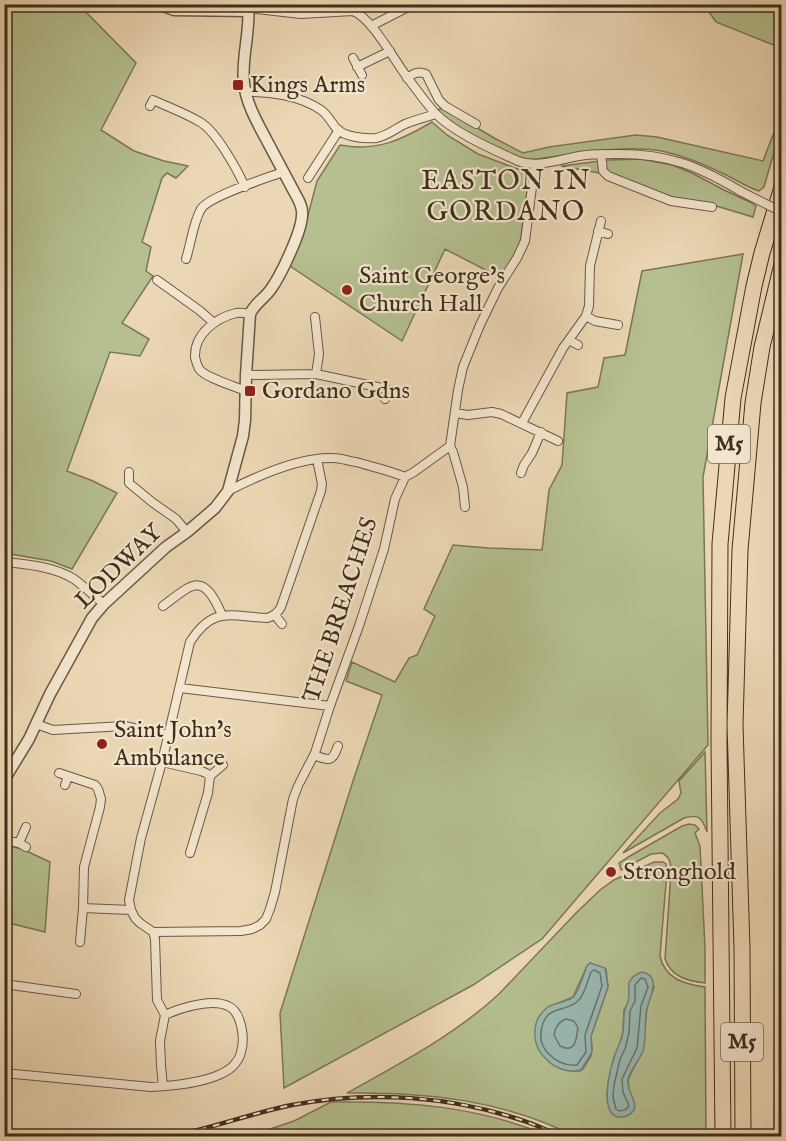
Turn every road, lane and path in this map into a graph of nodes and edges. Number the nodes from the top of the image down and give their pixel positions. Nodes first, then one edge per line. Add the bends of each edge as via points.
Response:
1 (159, 4) edge
2 (414, 4) edge
3 (248, 8) edge
4 (371, 26) junction
5 (390, 51) junction
6 (353, 58) dead end
7 (407, 78) junction
8 (245, 93) junction
9 (153, 100) dead end
10 (436, 114) junction
11 (475, 120) dead end
12 (339, 130) junction
13 (602, 154) junction
14 (535, 164) junction
15 (283, 172) junction
16 (308, 178) dead end
17 (245, 187) junction
18 (782, 187) edge
19 (712, 207) dead end
20 (782, 212) edge
21 (601, 221) dead end
22 (598, 231) junction
23 (608, 234) dead end
24 (186, 260) dead end
25 (782, 264) edge
26 (157, 280) dead end
27 (608, 314) dead end
28 (250, 315) junction
29 (586, 316) junction
30 (319, 321) dead end
31 (214, 323) junction
32 (607, 323) junction
33 (618, 325) dead end
34 (569, 340) junction
35 (578, 345) dead end
36 (316, 374) junction
37 (246, 375) junction
38 (246, 391) junction
39 (386, 399) dead end
40 (455, 413) junction
41 (522, 423) junction
42 (541, 432) junction
43 (558, 441) dead end
44 (450, 446) junction
45 (317, 459) junction
46 (129, 472) dead end
47 (521, 473) dead end
48 (405, 477) junction
49 (228, 491) junction
50 (465, 507) dead end
51 (187, 532) junction
52 (4, 562) edge
53 (104, 604) junction
54 (163, 606) dead end
55 (222, 615) junction
56 (275, 615) junction
57 (282, 624) dead end
58 (180, 688) junction
59 (330, 706) junction
60 (36, 724) junction
61 (168, 735) junction
62 (338, 746) dead end
63 (314, 755) junction
64 (162, 762) junction
65 (223, 765) dead end
66 (58, 773) dead end
67 (210, 776) junction
68 (4, 780) edge
69 (26, 827) dead end
70 (4, 840) edge
71 (190, 853) dead end
72 (83, 908) junction
73 (131, 910) junction
74 (153, 932) junction
75 (80, 942) dead end
76 (4, 984) edge
77 (76, 994) dead end
78 (165, 1015) junction
79 (4, 1073) edge
80 (164, 1086) junction
81 (723, 1137) edge
82 (743, 1137) edge

1 - 3 street via 174,10
2 - 4 street
3 - 4 street via 301,14 353,11
3 - 8 street
4 - 5 street
5 - 6 street via 360,71
5 - 7 street
7 - 10 street
7 - 11 street via 417,72 426,74 445,106
8 - 12 street via 294,98 322,111
8 - 15 street
9 - 17 street via 208,128
10 - 12 street via 375,138 356,137
10 - 14 street via 493,149
12 - 16 street
13 - 14 street
13 - 19 street via 603,171 608,176 671,201
13 - 20 street, bridge via 642,154 675,160 711,174
14 - 40 street via 525,241 480,325 463,368
15 - 17 street
15 - 28 street via 302,208 300,231 275,283
17 - 24 street via 204,205
18 - 81 highway, M5 via 756,275 733,398 720,544
21 - 22 street
22 - 23 street
22 - 29 street via 590,266
25 - 82 highway, M5 via 753,403 740,550 735,726
26 - 31 street
27 - 32 street
28 - 31 street via 235,313
28 - 37 street
29 - 32 street
29 - 34 street
30 - 36 street
31 - 38 street via 195,345 196,362 208,376
32 - 33 street
34 - 35 street
34 - 41 street
36 - 37 street
36 - 39 street via 390,386
37 - 38 street
38 - 49 street via 243,435
40 - 41 street via 492,412
40 - 44 street
41 - 42 street
42 - 43 street
42 - 47 street
44 - 48 street
44 - 50 street
45 - 48 street via 370,465
45 - 49 street via 260,476
45 - 56 street via 321,491
46 - 51 street via 125,484 176,519
48 - 59 street, THE BREACHES
49 - 51 street, LODWAY
51 - 53 street, LODWAY
52 - 53 street via 64,574
53 - 60 street, LODWAY via 92,618
54 - 55 street via 196,585 211,595
55 - 56 street
55 - 58 street via 210,620 190,642
56 - 57 street
58 - 59 street
58 - 61 street
59 - 63 street, THE BREACHES
60 - 61 street via 53,730 124,726
60 - 68 street, LODWAY
61 - 64 street
62 - 63 street via 334,758 326,760
63 - 74 street, THE BREACHES via 293,800 266,919 242,932
64 - 67 street
64 - 73 street via 130,890
65 - 67 street
66 - 72 street via 67,781 95,785 101,799 84,867
67 - 71 street
69 - 70 street via 23,845
72 - 73 street
72 - 75 street
73 - 74 street via 137,921
74 - 78 street via 157,1000
76 - 77 street
78 - 80 street via 160,1041
78 - 80 street via 191,1005 230,1006 238,1017 243,1042 239,1059 223,1073
79 - 80 street

